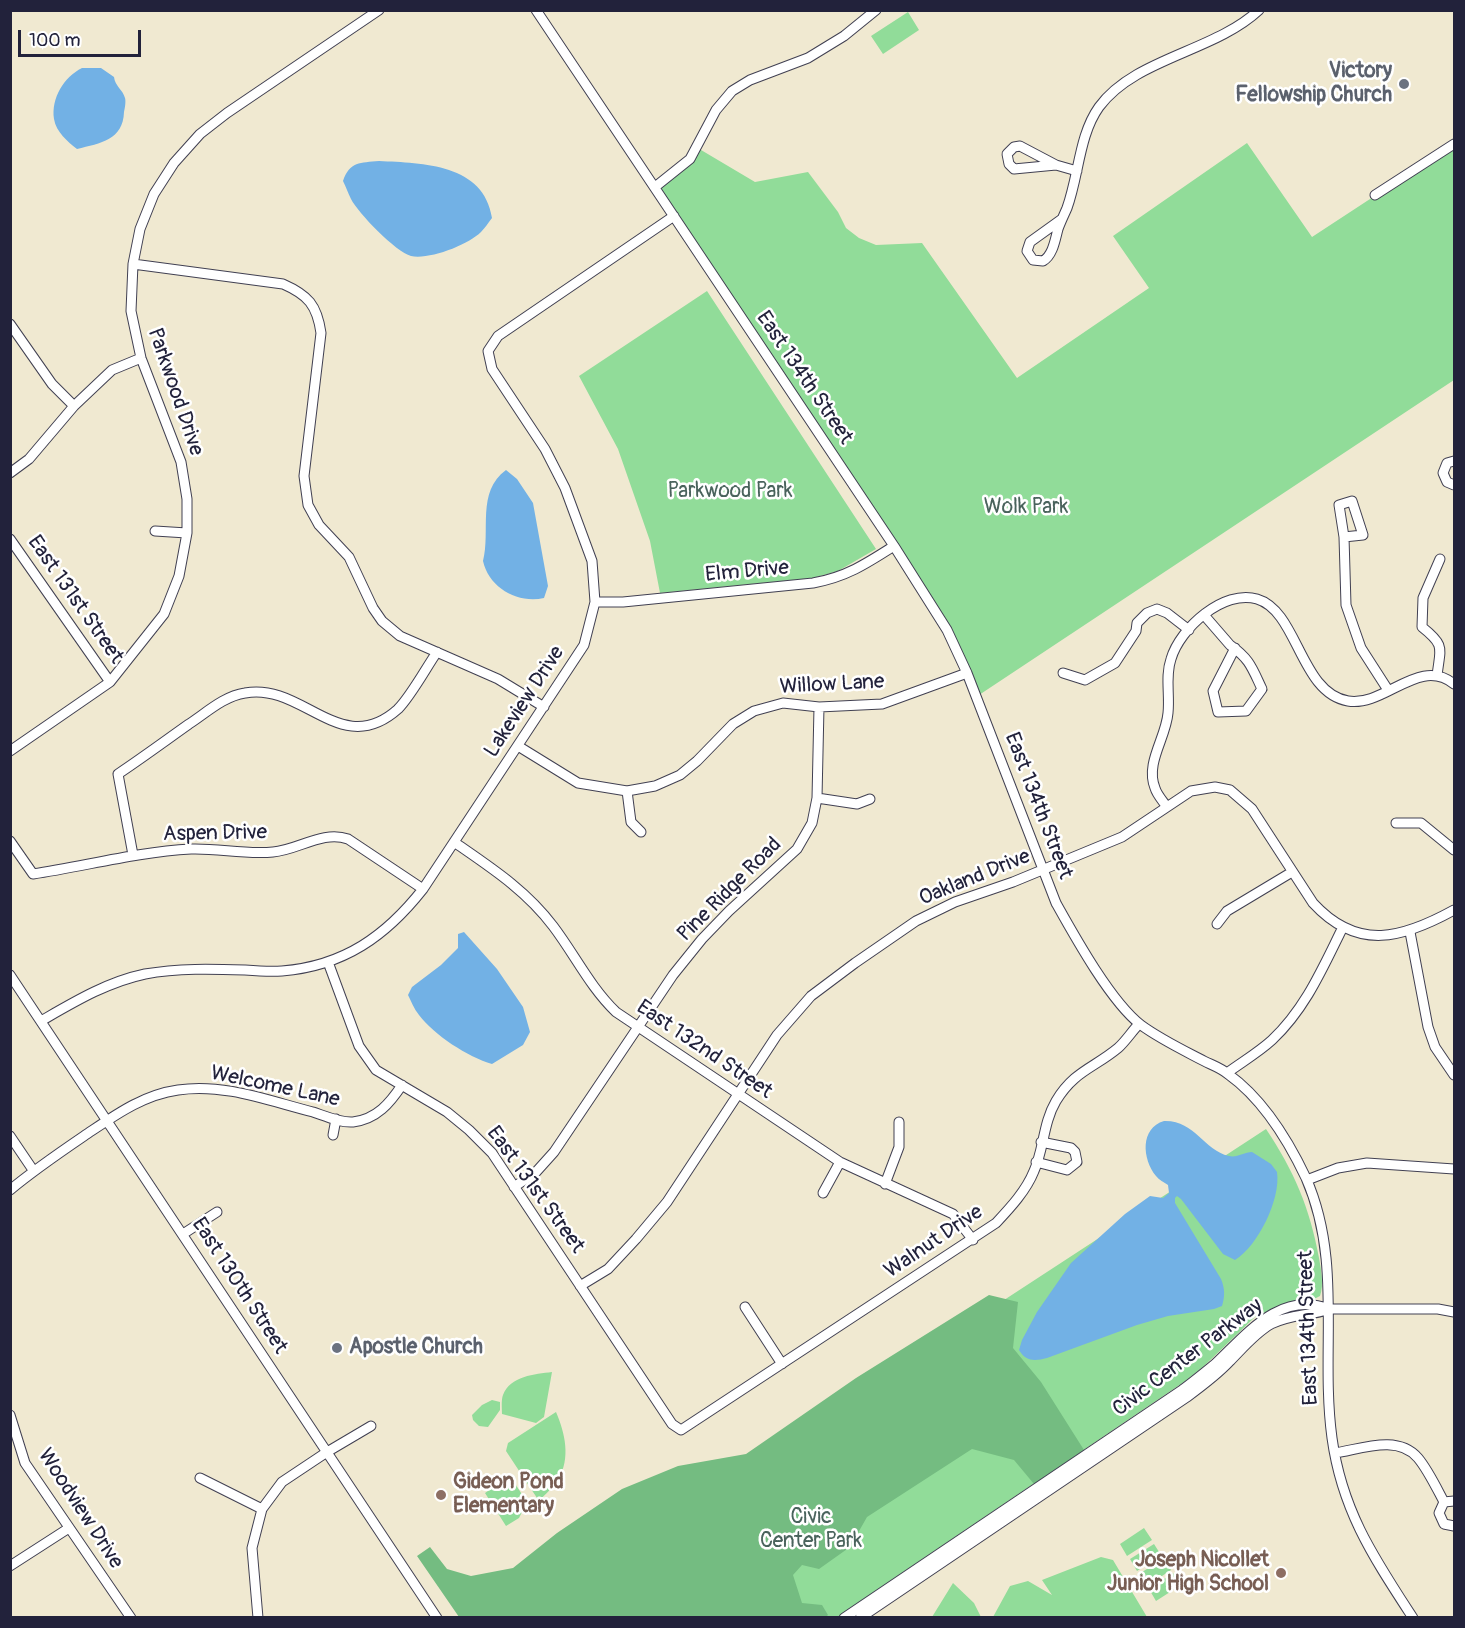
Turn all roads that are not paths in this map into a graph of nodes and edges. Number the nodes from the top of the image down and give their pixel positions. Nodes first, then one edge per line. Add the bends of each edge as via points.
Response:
1 (379, 10) edge
2 (536, 10) edge
3 (876, 10) edge
4 (1260, 10) edge
5 (1455, 144) edge
6 (1056, 165) junction
7 (1077, 171) junction
8 (655, 187) junction
9 (1375, 195) dead end
10 (674, 216) junction
11 (1062, 219) junction
12 (132, 264) junction
13 (10, 324) edge
14 (141, 358) junction
15 (74, 406) junction
16 (1455, 461) edge
17 (10, 473) edge
18 (1455, 484) edge
19 (154, 531) dead end
20 (188, 533) junction
21 (1344, 537) dead end
22 (10, 539) edge
23 (894, 546) junction
24 (1440, 559) dead end
25 (595, 602) junction
26 (1203, 615) junction
27 (1189, 630) junction
28 (1235, 648) junction
29 (437, 652) junction
30 (1063, 672) dead end
31 (967, 673) junction
32 (1437, 676) junction
33 (110, 682) junction
34 (1455, 684) edge
35 (1388, 690) junction
36 (544, 707) junction
37 (819, 707) junction
38 (518, 746) junction
39 (10, 751) edge
40 (627, 791) junction
41 (818, 798) junction
42 (870, 799) dead end
43 (1167, 807) junction
44 (1396, 823) dead end
45 (640, 832) dead end
46 (10, 841) edge
47 (454, 842) junction
48 (1455, 850) edge
49 (133, 855) junction
50 (1043, 869) junction
51 (1292, 872) junction
52 (423, 889) junction
53 (1455, 910) edge
54 (1217, 924) dead end
55 (1343, 927) junction
56 (1410, 932) junction
57 (328, 962) junction
58 (10, 975) edge
59 (41, 1021) junction
60 (1139, 1024) junction
61 (638, 1028) junction
62 (1227, 1073) junction
63 (1455, 1075) edge
64 (402, 1085) junction
65 (737, 1094) junction
66 (336, 1119) junction
67 (107, 1121) junction
68 (899, 1122) dead end
69 (333, 1135) dead end
70 (10, 1136) edge
71 (1041, 1142) junction
72 (840, 1162) junction
73 (1036, 1162) junction
74 (1455, 1169) edge
75 (33, 1170) junction
76 (1307, 1180) junction
77 (885, 1184) junction
78 (514, 1186) junction
79 (10, 1190) edge
80 (823, 1193) dead end
81 (218, 1212) dead end
82 (183, 1234) junction
83 (973, 1240) junction
84 (580, 1286) junction
85 (745, 1307) dead end
86 (1329, 1308) junction
87 (1455, 1312) edge
88 (782, 1364) junction
89 (10, 1415) edge
90 (371, 1426) dead end
91 (681, 1430) joint
92 (327, 1452) junction
93 (1335, 1454) junction
94 (200, 1478) dead end
95 (1455, 1501) edge
96 (1444, 1502) junction
97 (262, 1509) junction
98 (1455, 1526) edge
99 (69, 1528) junction
100 (10, 1566) edge
101 (131, 1617) edge
102 (258, 1617) edge
103 (437, 1617) edge
104 (844, 1617) edge
105 (860, 1617) edge
106 (1413, 1617) edge

1 - 12 street, Parkwood Drive via 200,134 154,194
2 - 8 street, East 134th Street
3 - 8 street via 808,58 732,91 716,110 690,159
4 - 7 street via 1219,38 1136,75 1114,91 1089,124
5 - 9 street
6 - 6 street via 1020,146 1007,154 1014,168
6 - 7 street
7 - 11 street
8 - 10 street, East 134th Street
10 - 23 street, East 134th Street
10 - 25 street, Lakeview Drive via 498,336 488,351 492,369 545,448 565,488 592,561
11 - 11 street via 1030,242 1027,251 1032,260 1039,262 1048,257
12 - 14 street, Parkwood Drive via 131,311
12 - 29 street via 283,284 311,302 319,317 321,333 304,476 308,505 319,525 349,557 382,621 400,636
13 - 15 street via 52,384
14 - 15 street via 112,370
14 - 20 street, Parkwood Drive via 182,462
15 - 17 street via 29,459
16 - 18 street via 1447,463 1443,473 1447,482
19 - 20 street
20 - 33 street, Parkwood Drive via 179,576 164,614
21 - 35 street via 1346,605 1361,648
22 - 33 street, East 131st Street
23 - 25 street, Elm Drive via 856,571 823,582
23 - 31 street, East 134th Street via 947,630
24 - 32 street via 1423,598 1422,627 1440,644
25 - 36 street, Lakeview Drive via 584,645
26 - 27 street
26 - 28 street
26 - 35 street via 1236,597 1258,599 1276,610 1318,682 1336,698 1364,701
27 - 30 street via 1158,609 1137,623 1136,632 1115,663 1085,680
27 - 43 street via 1171,658 1168,715 1152,771 1155,788
28 - 28 street via 1246,656 1262,689 1246,711 1218,712 1213,691
29 - 36 street via 498,679
29 - 49 street via 400,707 369,725 335,724 286,697 268,692 244,693 221,702 118,774
31 - 37 street, Willow Lane via 882,704
31 - 50 street, East 134th Street
32 - 34 street
32 - 35 street via 1417,677
33 - 39 street, Parkwood Drive
36 - 38 street, Lakeview Drive
37 - 40 street, Willow Lane via 783,703 754,711 733,724 680,775 656,786
37 - 41 street, Pine Ridge Road
38 - 40 street, Willow Lane via 578,783
38 - 47 street, Lakeview Drive
40 - 45 street via 631,822
41 - 42 street via 857,804
41 - 61 street, Pine Ridge Road via 812,823 797,849 702,939
43 - 50 street, Oakland Drive via 1122,837
43 - 51 street, Oakland Drive via 1191,791 1215,787 1230,790 1252,809
44 - 48 street via 1421,823
46 - 49 street, Aspen Drive via 33,874
47 - 52 street, Lakeview Drive
47 - 61 street, East 132nd Street via 530,898 599,996
49 - 52 street, Aspen Drive via 192,849 274,852 337,835
50 - 60 street, East 134th Street via 1071,930 1113,995
50 - 65 street, Oakland Drive via 916,921 855,963 811,996 777,1035
51 - 54 street via 1227,911
51 - 55 street, Oakland Drive via 1320,911
52 - 57 street, Lakeview Drive via 382,933
53 - 56 street, Oakland Drive
55 - 56 street, Oakland Drive via 1379,936
55 - 62 street via 1295,1015 1271,1041
56 - 63 street via 1428,1027 1435,1047
57 - 59 street, Lakeview Drive via 282,971 195,969 144,975 92,992
57 - 64 street, East 131st Street via 359,1046 376,1070
58 - 59 street, East 130th Street
59 - 67 street, East 130th Street
60 - 62 street, East 134th Street
60 - 71 street, Walnut Drive via 1118,1048 1067,1085 1046,1122
61 - 65 street, East 132nd Street
61 - 78 street, Pine Ridge Road via 554,1152 536,1172
62 - 76 street, East 134th Street via 1251,1094 1274,1123
64 - 66 street, Welcome Lane via 390,1104 375,1115 352,1122
64 - 78 street, East 131st Street via 469,1130 492,1153
65 - 72 street, East 132nd Street
65 - 84 street, Oakland Drive via 661,1209 608,1269
66 - 67 street, Welcome Lane via 233,1092 200,1088 153,1096
66 - 69 street
67 - 75 street, Welcome Lane
67 - 82 street, East 130th Street
68 - 77 street via 899,1147
70 - 75 street
71 - 73 street, Walnut Drive
71 - 73 street via 1071,1148 1077,1162 1067,1170
72 - 77 street, East 132nd Street
72 - 80 street
73 - 83 street, Walnut Drive via 1015,1202
74 - 76 street via 1367,1163 1338,1168
75 - 79 street, Welcome Lane
76 - 86 street, East 134th Street via 1323,1230
77 - 83 street, East 132nd Street via 953,1215
78 - 84 street, East 131st Street
81 - 82 street
82 - 92 street, East 130th Street
83 - 88 street, Walnut Drive
84 - 91 street, East 131st Street via 672,1424
85 - 88 street
86 - 87 street
86 - 93 street, East 134th Street via 1330,1410
86 - 104 street, Civic Center Parkway via 1300,1306 1265,1318 1182,1390
86 - 105 street, Civic Center Parkway via 1269,1325 1187,1397
88 - 91 street, Walnut Drive
89 - 99 street, Woodview Drive via 25,1463
90 - 92 street
92 - 97 street via 282,1482
92 - 103 street, East 130th Street
93 - 96 street via 1389,1444 1407,1447
93 - 106 street, East 134th Street via 1342,1486 1362,1536
94 - 97 street
95 - 96 street
96 - 98 street via 1439,1518 1444,1524
97 - 102 street via 252,1548
99 - 100 street
99 - 101 street, Woodview Drive

